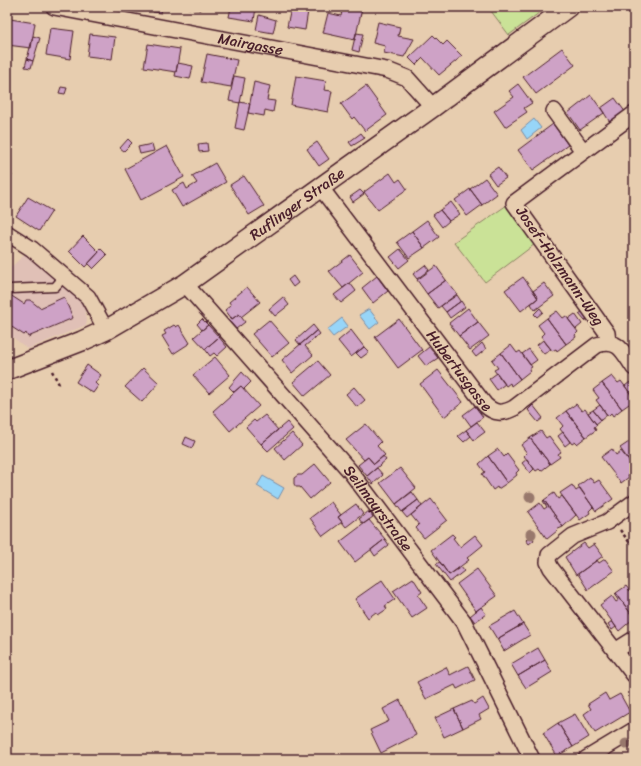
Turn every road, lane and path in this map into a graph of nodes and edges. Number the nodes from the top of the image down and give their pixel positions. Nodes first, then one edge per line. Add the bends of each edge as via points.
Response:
1 (54, 7) edge
2 (568, 7) edge
3 (433, 107) junction
4 (554, 111) dead end
5 (634, 114) edge
6 (584, 151) junction
7 (321, 188) junction
8 (7, 233) edge
9 (64, 277) junction
10 (185, 284) junction
11 (11, 289) dead end
12 (106, 330) junction
13 (608, 342) junction
14 (634, 368) edge
15 (7, 370) edge
16 (634, 502) edge
17 (608, 522) junction
18 (634, 545) edge
19 (634, 639) edge
20 (615, 651) junction
21 (634, 675) edge
22 (634, 730) edge
23 (532, 759) edge
24 (586, 759) edge

1 - 3 street, Mairgasse via 387,70 406,78
2 - 3 street, Ruflinger Straße
3 - 7 street, Ruflinger Straße
4 - 6 street
5 - 6 street, Josef-Holzmann-Weg
6 - 13 street, Josef-Holzmann-Weg via 514,202 607,333
7 - 10 street, Ruflinger Straße
7 - 13 street, Hubertusgasse via 485,405 493,411 499,413 514,408 597,345
8 - 9 street via 32,249
9 - 11 lane via 54,287
9 - 12 street via 88,297
10 - 12 street, Ruflinger Straße
10 - 23 street, Seilmayrstraße via 350,470 464,622
12 - 15 street, Ruflinger Straße
13 - 14 street via 618,346
16 - 17 street
17 - 18 path via 615,523
17 - 20 street via 573,536 549,555 548,562
19 - 20 street
20 - 21 street
22 - 24 street

